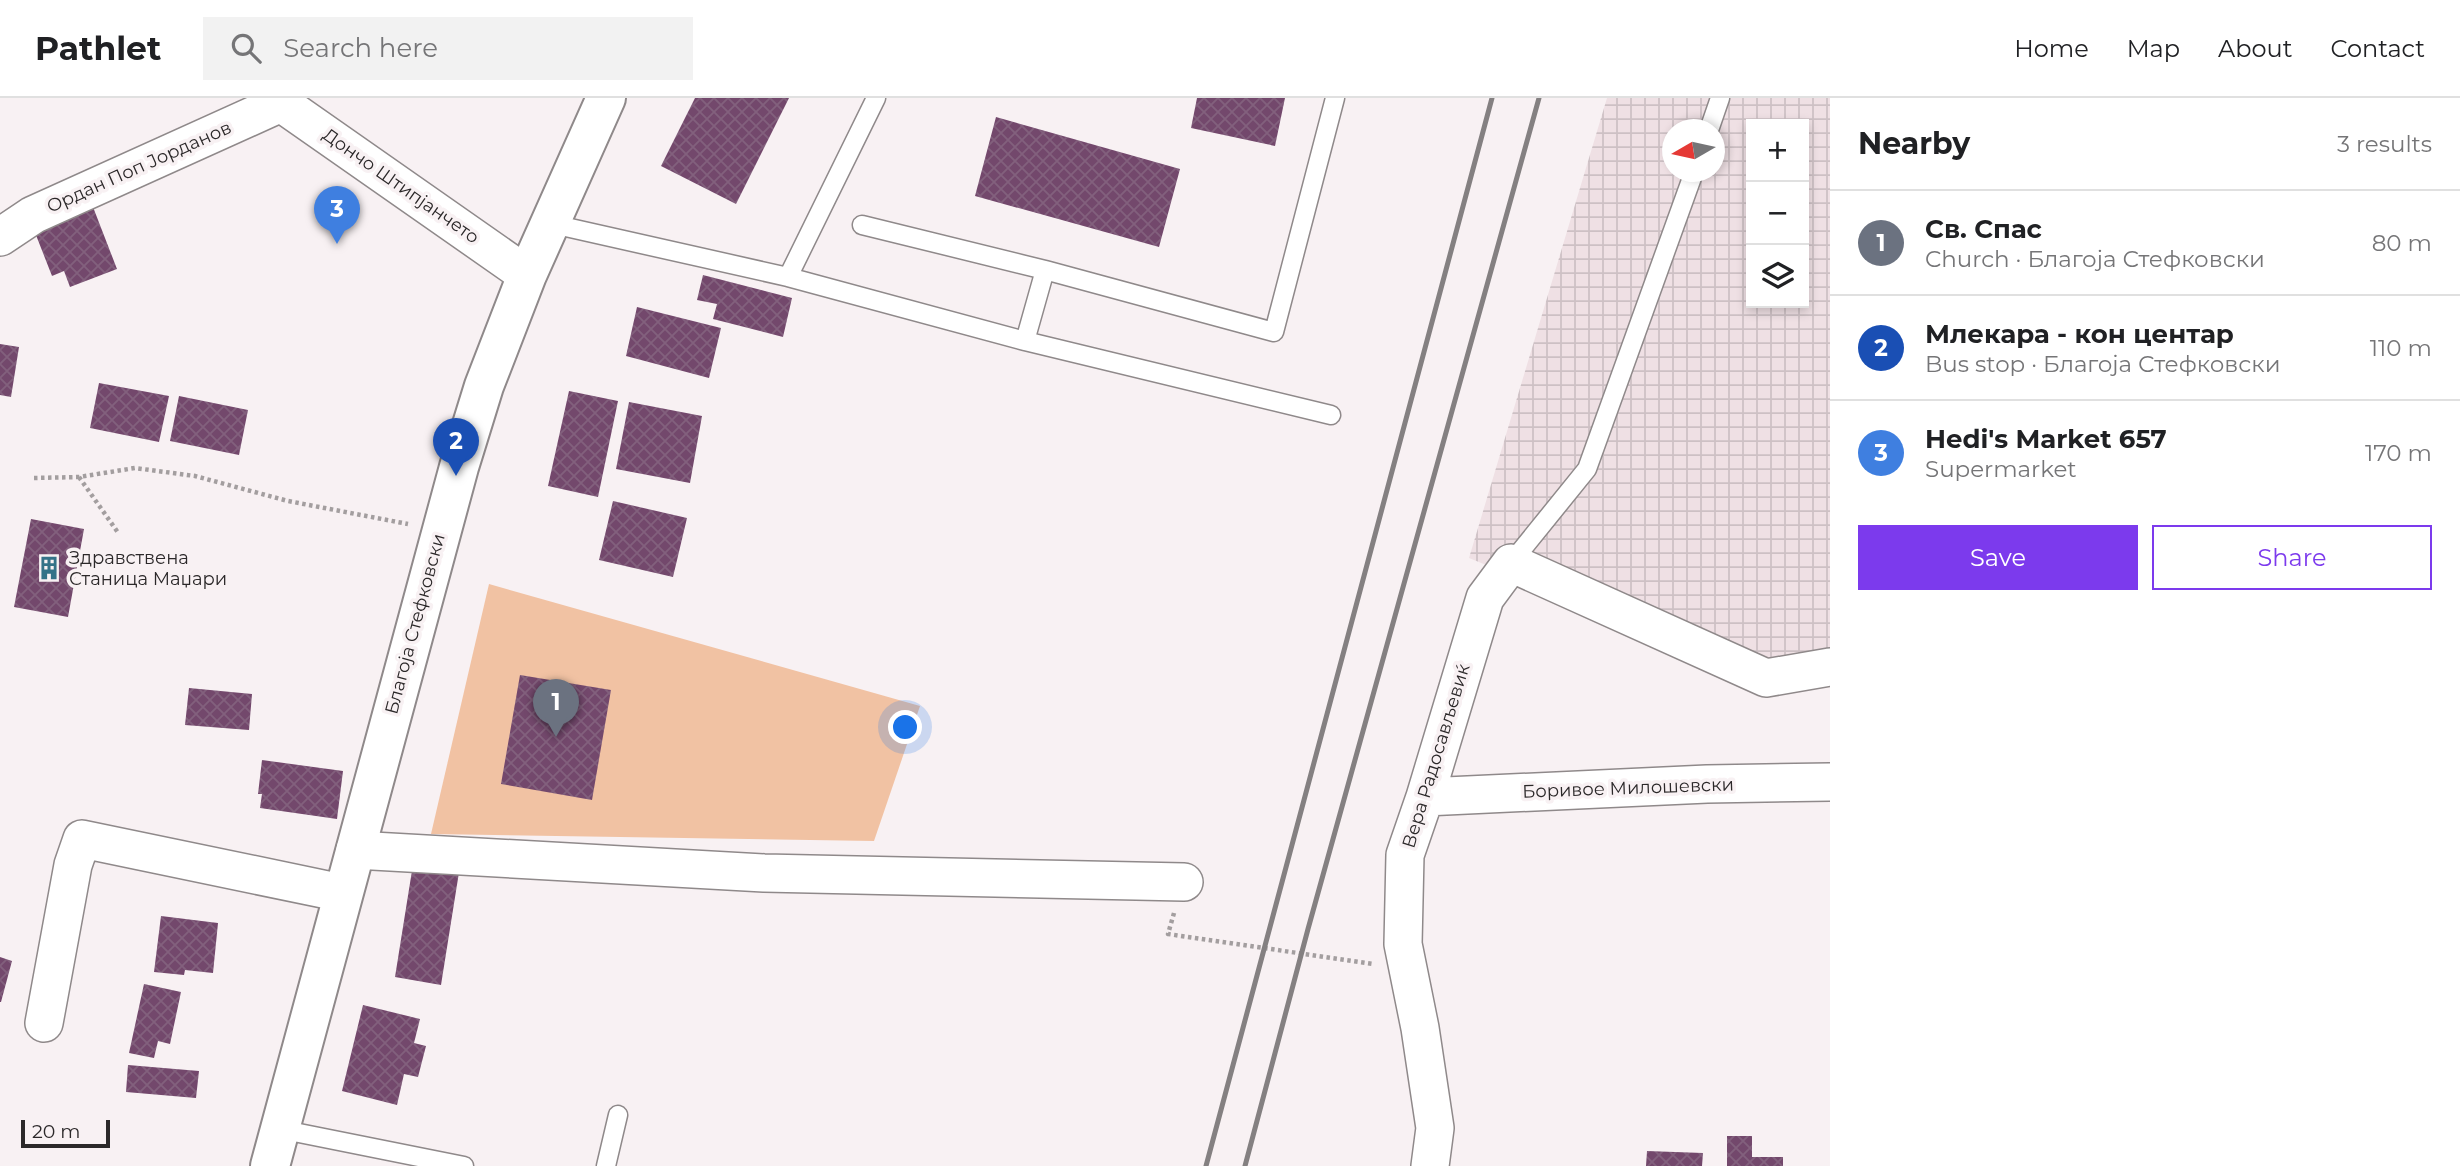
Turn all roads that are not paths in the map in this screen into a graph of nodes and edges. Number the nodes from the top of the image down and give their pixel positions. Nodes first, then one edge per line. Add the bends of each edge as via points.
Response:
1 (606, 98) edge
2 (876, 98) edge
3 (1335, 98) edge
4 (1720, 98) edge
5 (278, 100) edge
6 (1713, 119) edge
7 (1689, 182) edge
8 (548, 223) junction
9 (862, 225) dead end
10 (0, 237) edge
11 (1045, 270) junction
12 (527, 275) junction
13 (788, 277) junction
14 (1025, 341) junction
15 (1331, 415) dead end
16 (1511, 563) junction
17 (1830, 667) edge
18 (1830, 782) edge
19 (1425, 797) junction
20 (355, 850) junction
21 (1184, 883) road end
22 (342, 893) junction
23 (44, 1023) dead end
24 (618, 1115) dead end
25 (279, 1129) junction
26 (270, 1166) edge
27 (464, 1166) edge
28 (606, 1166) edge
29 (1430, 1166) edge

1 - 8 main road, Благоја Стефковски
2 - 13 lane
3 - 11 lane via 1274,332
4 - 6 lane
5 - 10 street, Ордан Поп Јорданов via 33,215
5 - 12 street, Дончо Штипјанчето
7 - 16 lane via 1587,469
8 - 12 main road, Благоја Стефковски
8 - 13 lane
9 - 11 lane
11 - 14 lane
12 - 20 main road, Благоја Стефковски via 484,386 439,533
13 - 14 lane
14 - 15 lane
16 - 17 street via 1766,678
16 - 19 street, Вера Радосављевиќ via 1485,598
18 - 19 street, Боривое Милошевски
19 - 29 street, Вера Радосављевиќ via 1405,855 1403,944 1435,1128
20 - 21 street via 764,873
20 - 22 main road, Благоја Стефковски
22 - 23 street via 82,839 73,865
22 - 25 main road, Благоја Стефковски
24 - 28 lane
25 - 26 main road, Благоја Стефковски
25 - 27 lane

